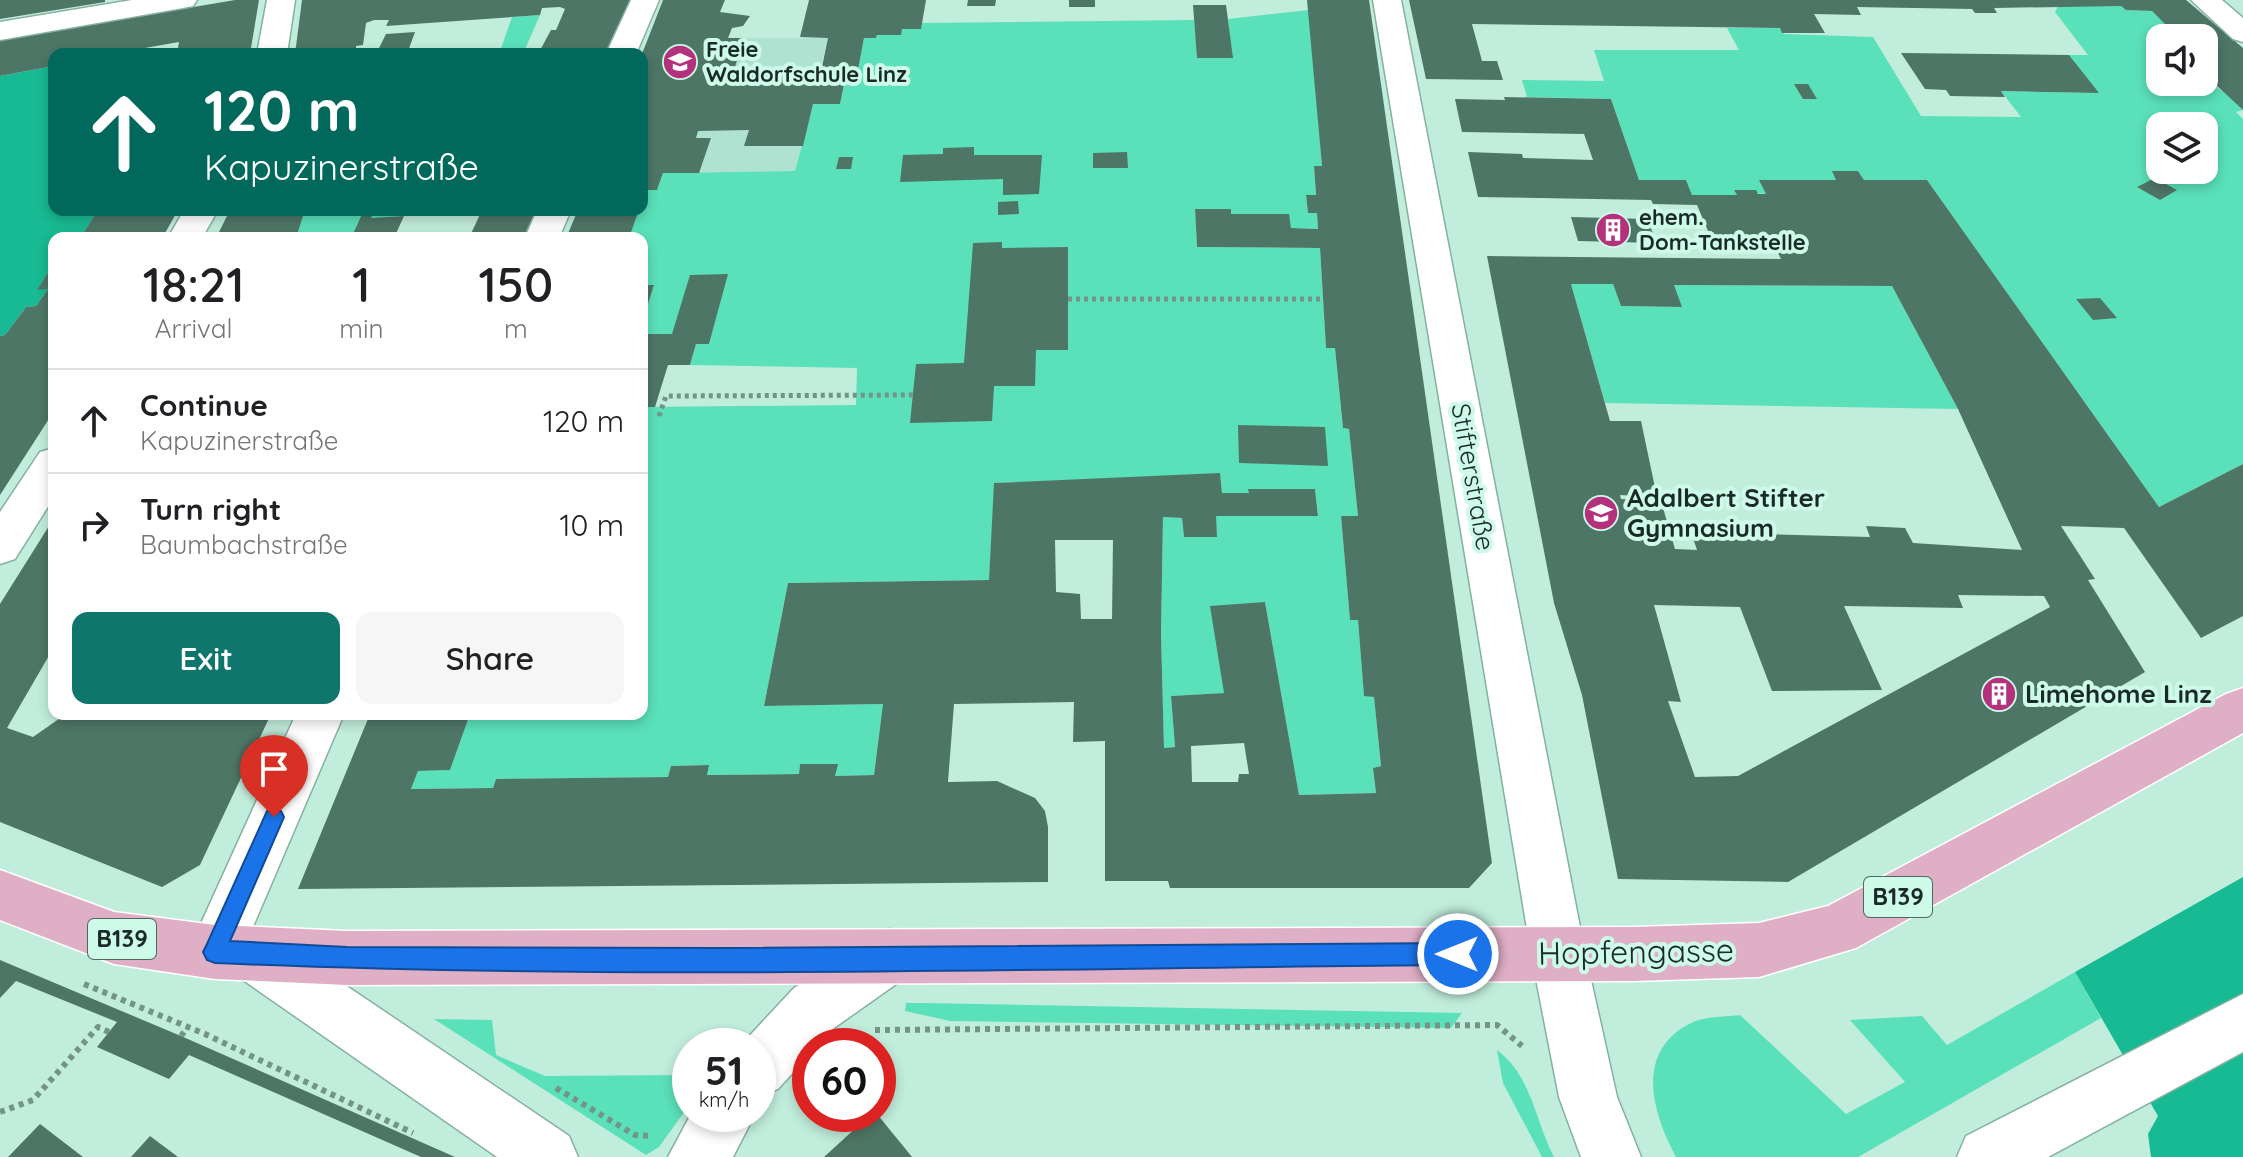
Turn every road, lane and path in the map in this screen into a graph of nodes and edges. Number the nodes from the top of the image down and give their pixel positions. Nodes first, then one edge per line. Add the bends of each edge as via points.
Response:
1 (183, 0) edge
2 (281, 0) edge
3 (645, 0) edge
4 (1387, 0) edge
5 (2205, 0) edge
6 (0, 31) edge
7 (2243, 33) edge
8 (273, 48) edge
9 (624, 48) edge
10 (1068, 299) dead end
11 (1323, 299) dead end
12 (913, 395) dead end
13 (659, 416) dead end
14 (48, 472) edge
15 (0, 547) edge
16 (2243, 709) edge
17 (318, 720) edge
18 (0, 895) edge
19 (233, 953) junction
20 (1558, 953) junction
21 (890, 956) junction
22 (68, 978) dead end
23 (2243, 1022) edge
24 (187, 1028) junction
25 (896, 1031) edge
26 (109, 1032) dead end
27 (181, 1036) dead end
28 (1522, 1046) dead end
29 (776, 1049) edge
30 (556, 1088) dead end
31 (0, 1112) edge
32 (427, 1140) dead end
33 (680, 1142) edge
34 (548, 1157) edge
35 (1611, 1157) edge
36 (1987, 1157) edge

1 - 6 street
2 - 8 street
3 - 9 street
4 - 20 street, Stifterstraße
5 - 7 street
10 - 11 path
12 - 13 path via 666,396
14 - 15 street
16 - 20 main road, Hopfengasse / B139 via 1837,930 1759,950
17 - 19 street
18 - 19 main road, B139 via 114,938
19 - 21 main road, Hopfengasse / B139 via 347,958
19 - 34 street
20 - 21 main road, Hopfengasse / B139
20 - 35 street, Stifterstraße via 1588,1097
21 - 29 street via 814,1008
22 - 24 path
23 - 36 street
24 - 27 path
24 - 32 path
25 - 28 path via 1497,1025
26 - 31 path via 98,1027 33,1100
30 - 33 path via 635,1135

